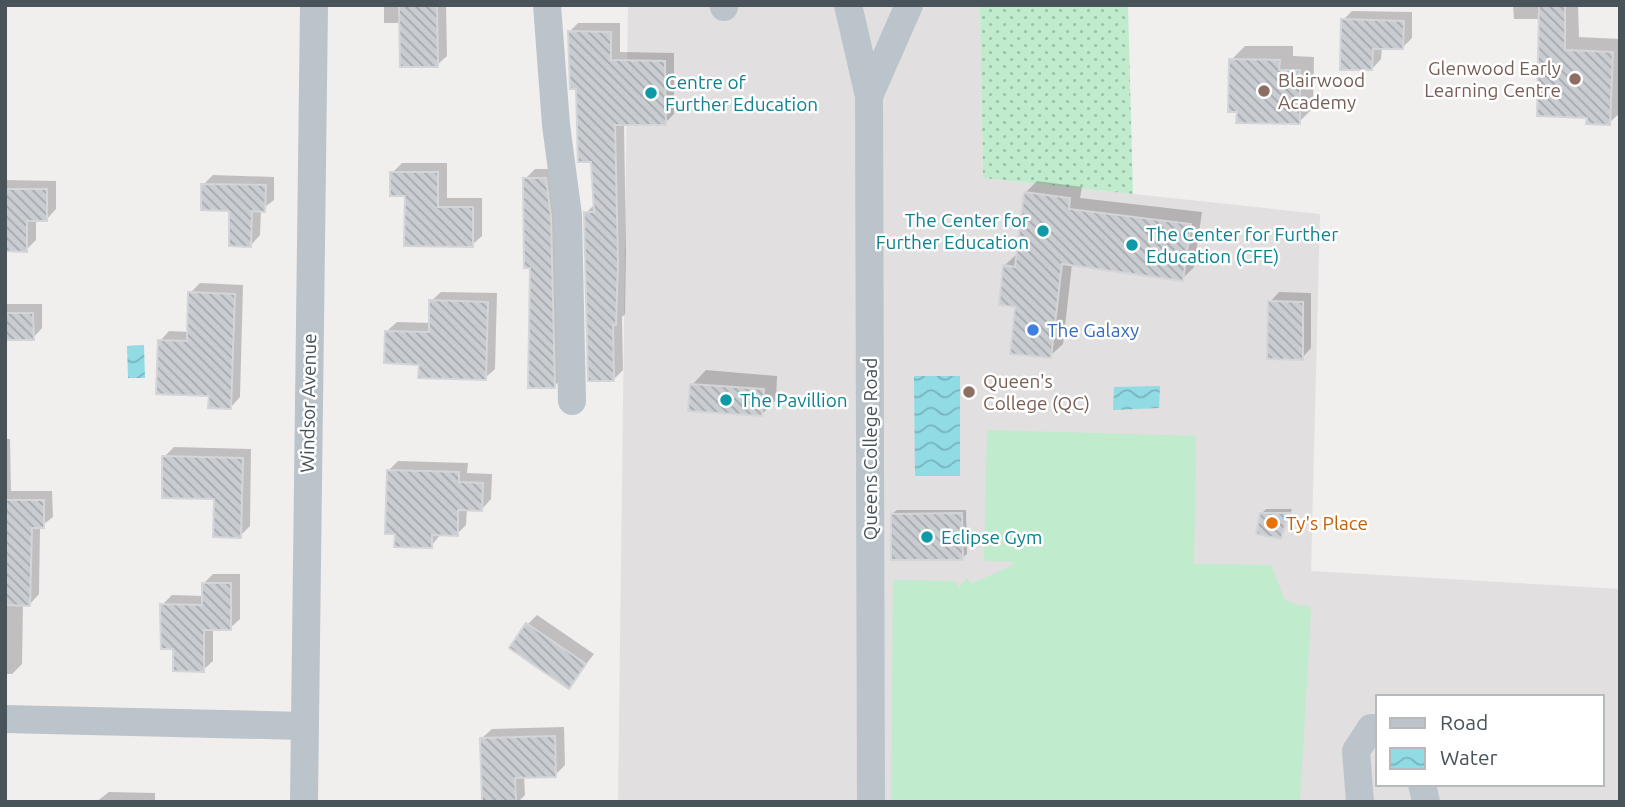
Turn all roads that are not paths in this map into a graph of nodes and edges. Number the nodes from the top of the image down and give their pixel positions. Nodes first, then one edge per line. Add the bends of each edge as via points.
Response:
1 (314, 5) edge
2 (547, 5) edge
3 (848, 5) edge
4 (909, 5) edge
5 (869, 96) junction
6 (572, 401) dead end
7 (5, 719) edge
8 (304, 726) junction
9 (1376, 728) edge
10 (304, 802) edge
11 (871, 802) edge
12 (1360, 802) edge

1 - 8 street, Windsor Avenue
2 - 6 street via 568,215
3 - 5 street, Queens College Road
4 - 5 street, Queens College Road
5 - 11 street, Queens College Road
7 - 8 street
8 - 10 street, Windsor Avenue
9 - 12 street via 1371,728 1356,751

